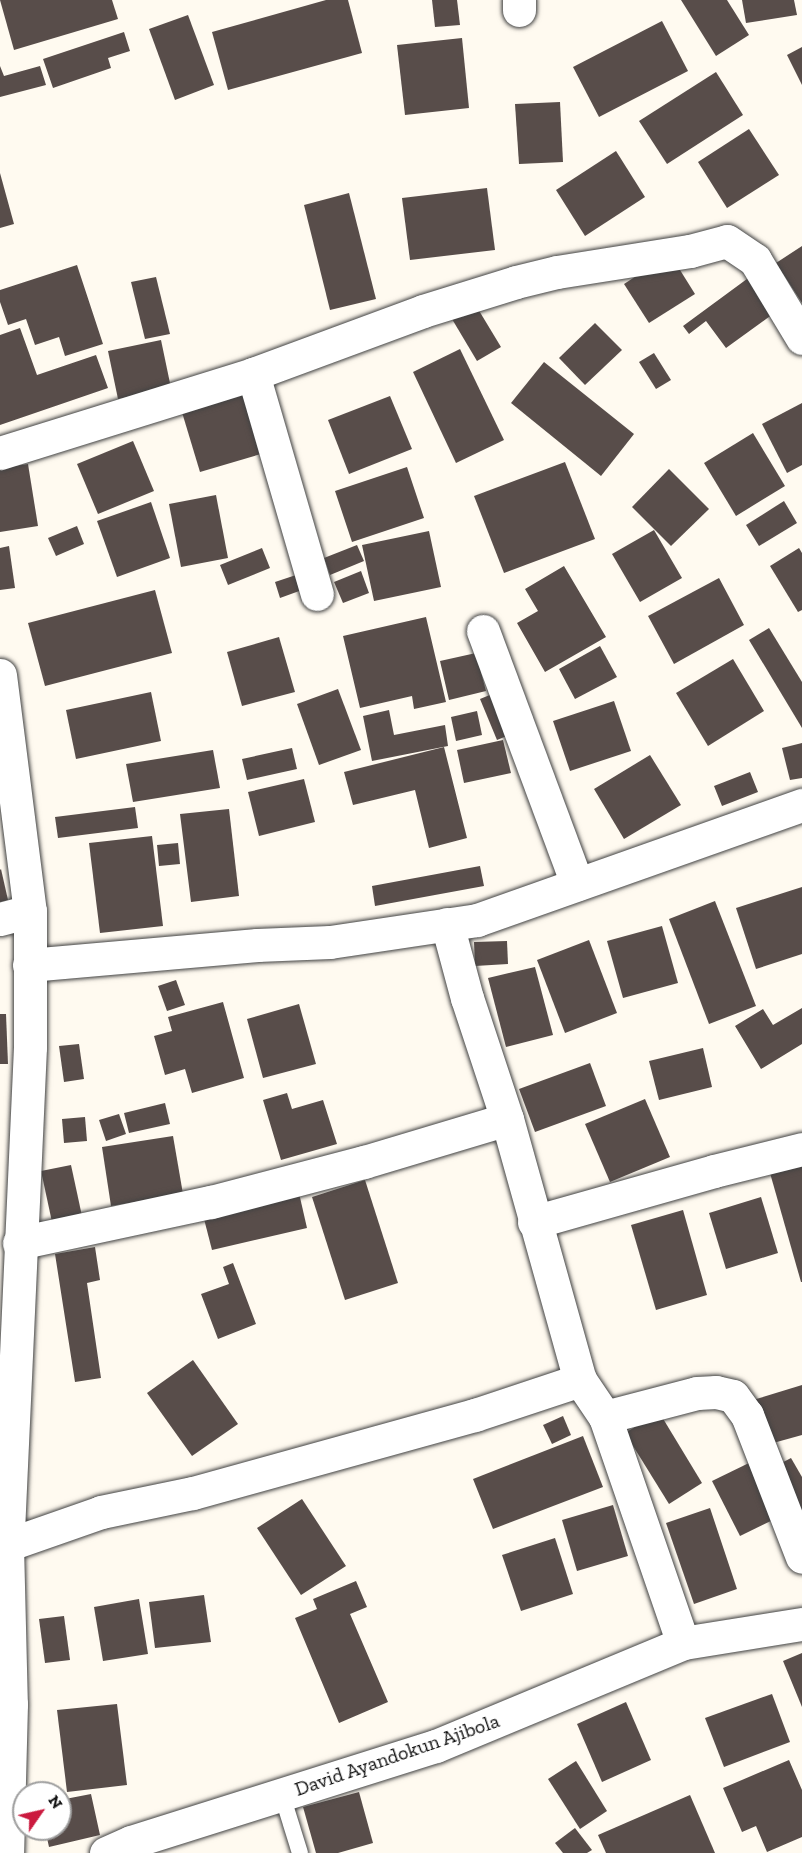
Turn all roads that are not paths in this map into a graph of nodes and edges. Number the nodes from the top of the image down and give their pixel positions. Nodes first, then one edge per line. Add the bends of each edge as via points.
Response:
1 (802, 338) edge
2 (253, 374) junction
3 (0, 453) edge
4 (317, 594) dead end
5 (483, 631) dead end
6 (0, 675) edge
7 (802, 805) edge
8 (577, 884) junction
9 (15, 915) edge
10 (447, 924) junction
11 (29, 965) junction
12 (507, 1119) junction
13 (802, 1149) edge
14 (534, 1222) junction
15 (19, 1243) junction
16 (580, 1380) junction
17 (604, 1417) junction
18 (7, 1545) junction
19 (802, 1557) edge
20 (802, 1624) edge
21 (683, 1643) junction
22 (282, 1796) junction
23 (7, 1853) edge
24 (106, 1853) edge
25 (300, 1853) edge

1 - 2 street via 755,260 727,241 516,282 423,311
2 - 3 street
2 - 4 street
5 - 8 street
6 - 9 street
7 - 8 street
8 - 10 street via 477,920
9 - 11 street
10 - 11 street via 330,942
10 - 12 street via 466,998
11 - 15 street via 30,1047
12 - 14 street
12 - 15 street via 211,1202
13 - 14 street
14 - 16 street
15 - 18 street
16 - 17 street
16 - 18 street via 475,1415 193,1493 101,1512
17 - 19 street via 697,1393 733,1396 747,1415
17 - 21 street
18 - 23 street via 11,1704
20 - 21 street, David Ayandokun Ajibola
21 - 22 street, David Ayandokun Ajibola via 436,1746
22 - 24 street, David Ayandokun Ajibola
22 - 25 lane

